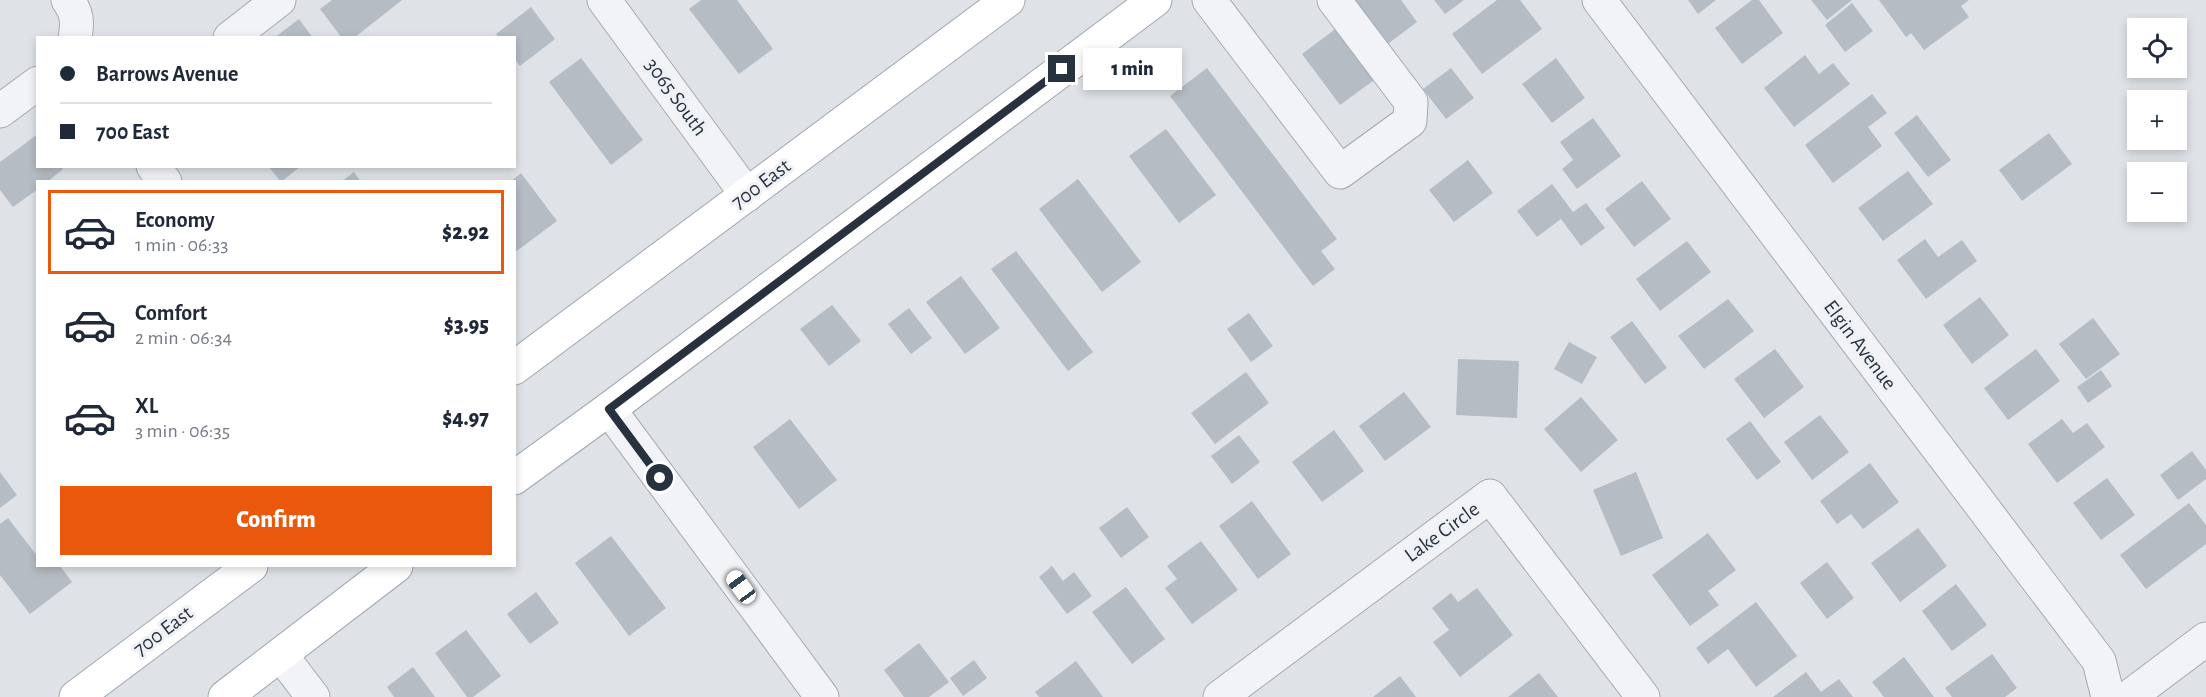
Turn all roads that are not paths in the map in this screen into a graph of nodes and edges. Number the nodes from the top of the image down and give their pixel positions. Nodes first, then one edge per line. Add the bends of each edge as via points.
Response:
1 (68, 0) edge
2 (279, 0) edge
3 (604, 0) edge
4 (1008, 0) edge
5 (1155, 0) edge
6 (1209, 0) edge
7 (1334, 0) edge
8 (1599, 0) edge
9 (75, 36) edge
10 (233, 36) edge
11 (36, 84) edge
12 (0, 111) edge
13 (747, 195) junction
14 (516, 367) edge
15 (609, 409) junction
16 (516, 477) edge
17 (250, 567) edge
18 (395, 567) edge
19 (2206, 639) edge
20 (281, 655) junction
21 (76, 697) edge
22 (225, 697) edge
23 (313, 697) edge
24 (822, 697) edge
25 (1220, 697) edge
26 (1643, 697) edge
27 (2108, 697) edge
28 (2129, 697) edge

1 - 9 street via 76,11
2 - 10 street
3 - 13 street, 3065 South
4 - 13 main road, 700 East
5 - 15 main road
6 - 7 street via 1340,172 1410,122 1411,102
8 - 27 street, Elgin Avenue via 2099,661
11 - 12 street
13 - 14 main road, 700 East
15 - 16 main road
15 - 24 street
17 - 21 main road, 700 East
18 - 20 main road
19 - 28 street
20 - 22 main road
20 - 23 street
25 - 26 street, Lake Circle via 1490,496

